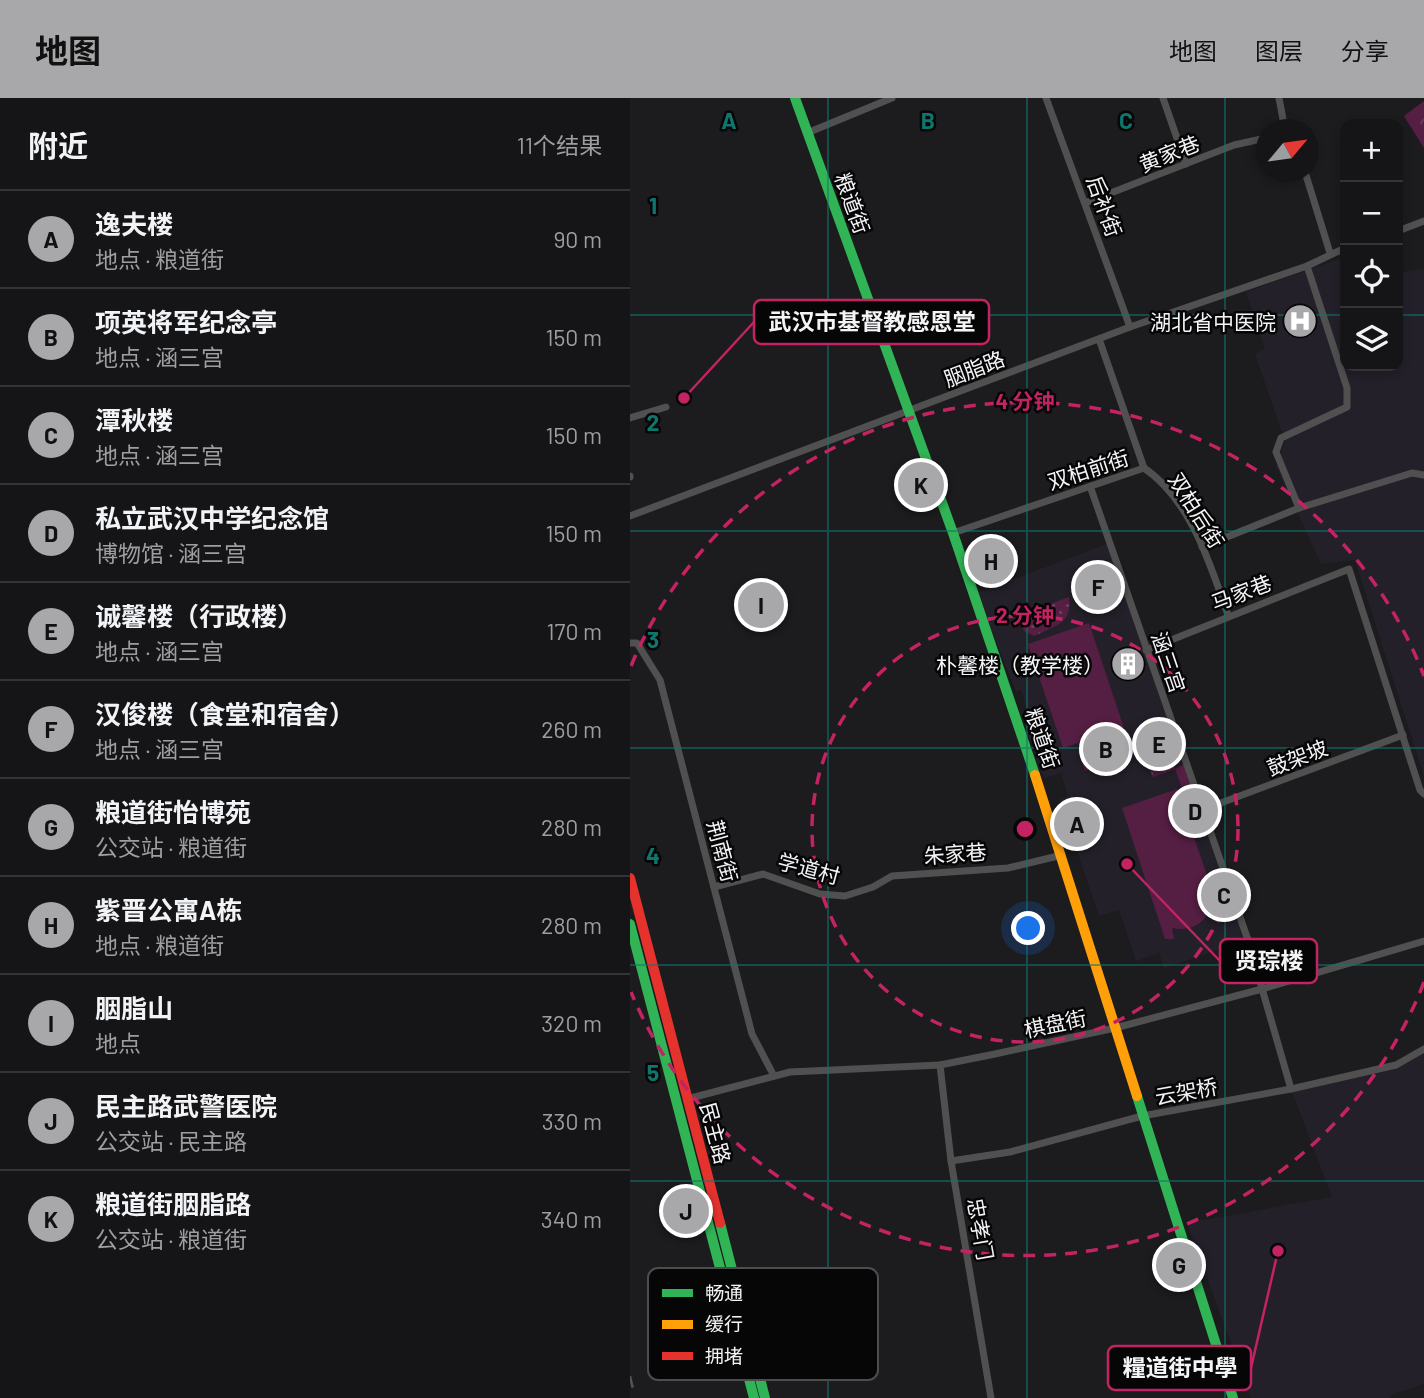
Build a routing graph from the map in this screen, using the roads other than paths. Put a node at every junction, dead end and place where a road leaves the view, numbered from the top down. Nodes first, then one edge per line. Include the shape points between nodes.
1 (795, 98) edge
2 (892, 98) edge
3 (1046, 98) edge
4 (1163, 98) edge
5 (1279, 98) edge
6 (1283, 119) edge
7 (807, 132) junction
8 (1256, 140) edge
9 (1186, 164) junction
10 (1308, 182) edge
11 (1085, 202) junction
12 (1424, 221) edge
13 (1403, 229) edge
14 (1340, 250) edge
15 (1330, 253) junction
16 (1307, 266) junction
17 (1130, 327) junction
18 (1099, 339) junction
19 (666, 407) dead end
20 (909, 412) junction
21 (630, 418) edge
22 (1144, 468) junction
23 (1424, 475) edge
24 (1090, 486) junction
25 (1299, 508) junction
26 (630, 516) edge
27 (953, 534) junction
28 (1202, 547) junction
29 (1228, 615) junction
30 (630, 643) edge
31 (1146, 650) junction
32 (1403, 735) junction
33 (1424, 794) edge
34 (1202, 810) junction
35 (1062, 855) junction
36 (892, 876) joint
37 (630, 878) edge
38 (714, 887) junction
39 (630, 924) edge
40 (1424, 941) edge
41 (1262, 989) junction
42 (1115, 1028) junction
43 (1424, 1049) edge
44 (940, 1065) junction
45 (774, 1076) junction
46 (1291, 1089) junction
47 (687, 1099) junction
48 (1142, 1116) junction
49 (951, 1161) junction
50 (720, 1268) edge
51 (731, 1268) edge
52 (749, 1380) edge
53 (760, 1380) edge
54 (754, 1398) edge
55 (765, 1398) edge
56 (991, 1398) edge
57 (1233, 1398) edge

1 - 7 street, 粮道街
2 - 7 street
3 - 11 street, 后补街
4 - 9 street
5 - 6 street
7 - 20 street, 粮道街
8 - 9 street, 黄家巷
9 - 11 street, 黄家巷
10 - 15 street
11 - 17 street, 后补街
12 - 13 street
14 - 15 street, 胭脂路
15 - 16 street, 胭脂路
16 - 17 street, 胭脂路
16 - 25 street via 1347,387 1347,407 1281,438 1276,452
17 - 18 street, 胭脂路
18 - 20 street, 胭脂路
18 - 22 street, 双柏前街
19 - 21 street
20 - 26 street, 胭脂路
20 - 27 street, 粮道街
22 - 24 street, 双柏前街
22 - 28 street, 双柏后街 via 1164,482
23 - 25 street via 1412,473
24 - 27 street, 双柏前街
24 - 31 street, 涵三宫
25 - 28 street
27 - 35 street, 粮道街
28 - 29 street, 双柏后街
29 - 31 street, 马家巷
29 - 32 street, 马家巷 via 1349,569
30 - 38 street, 荆南街 via 637,643 660,680
31 - 34 street, 涵三宫
32 - 33 street
32 - 34 street, 鼓架坡
34 - 41 street, 涵三宫
35 - 36 street, 朱家巷 via 1008,867
35 - 42 street, 粮道街
36 - 38 street, 学道村 via 845,897 820,894 763,874
37 - 47 street, 民主路
38 - 45 street, 荆南街 via 752,1034
39 - 50 street, 民主路
40 - 41 street, 棋盘街
41 - 42 street, 棋盘街
41 - 46 street, 涵三宫
42 - 44 street, 棋盘街
42 - 48 street, 粮道街
43 - 46 street, 云架桥 via 1396,1065
44 - 45 street, 棋盘街 via 867,1066
44 - 49 street, 忠孝门
45 - 47 street, 棋盘街
46 - 48 street, 云架桥
47 - 51 street, 民主路
48 - 49 street, 云架桥 via 1010,1153
48 - 57 street, 粮道街
49 - 56 street, 忠孝门
52 - 54 street, 民主路
53 - 55 street, 民主路

